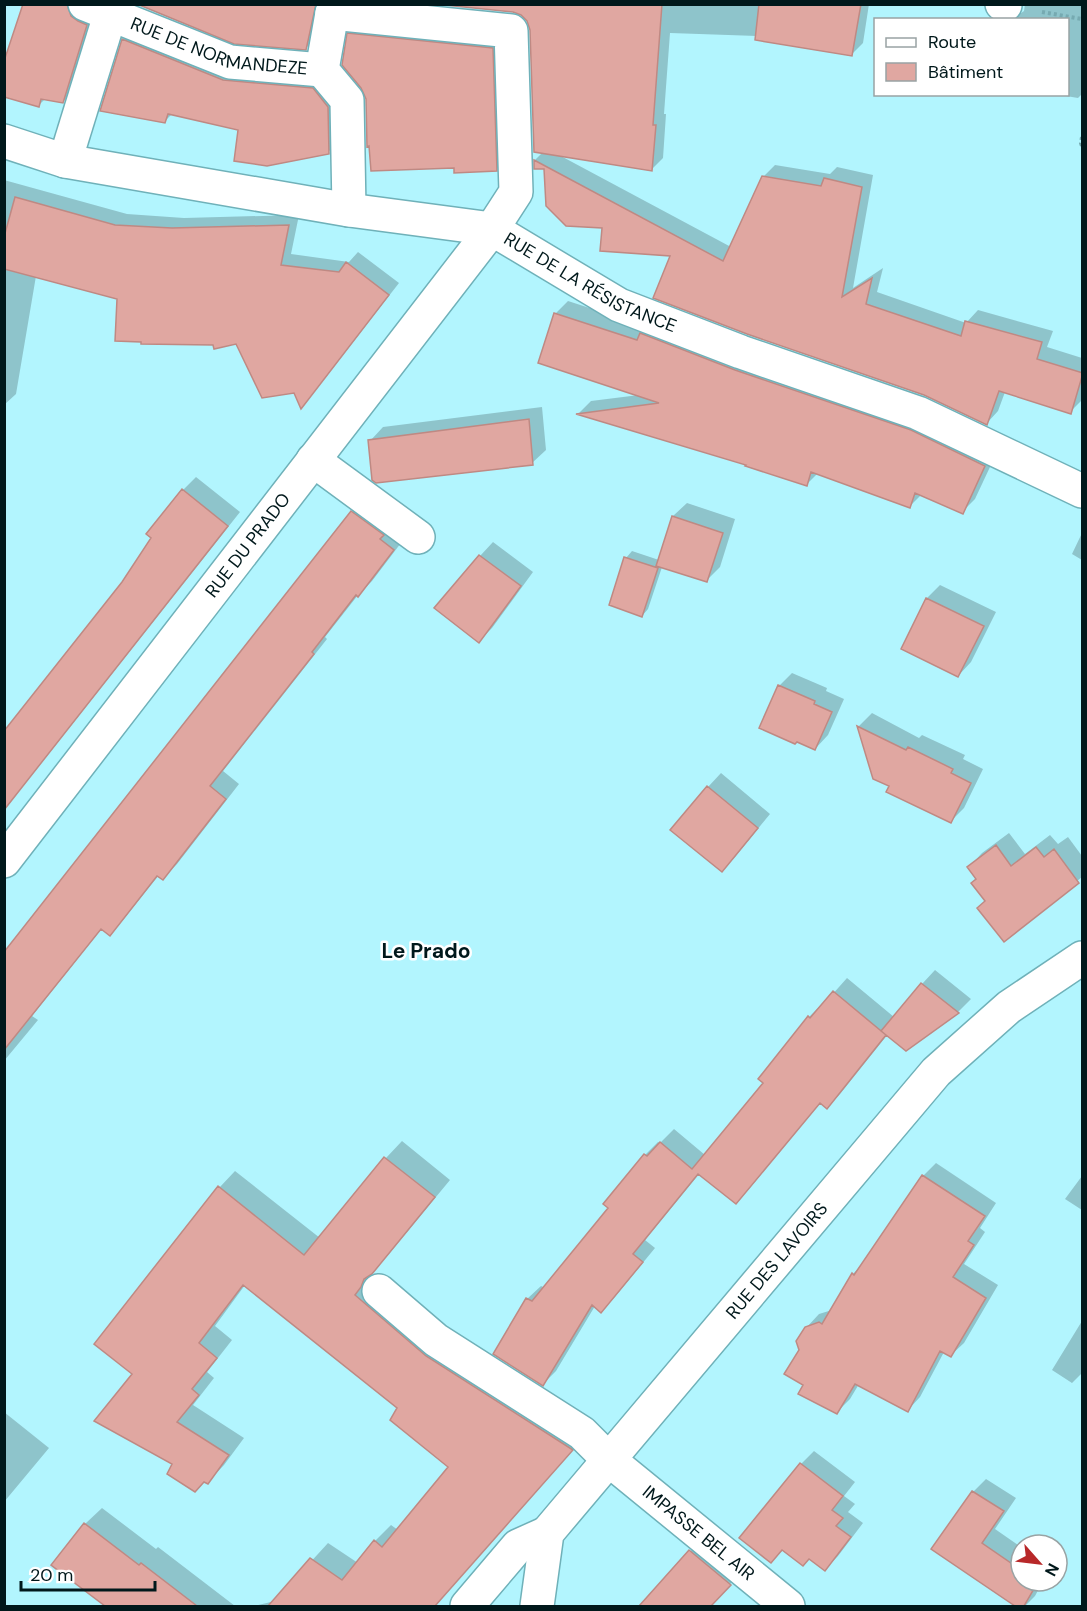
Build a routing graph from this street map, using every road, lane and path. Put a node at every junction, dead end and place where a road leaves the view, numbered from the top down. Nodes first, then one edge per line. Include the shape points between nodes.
1 (335, 9) edge
2 (97, 10) edge
3 (322, 70) junction
4 (1083, 137) edge
5 (4, 141) edge
6 (1083, 146) edge
7 (65, 161) junction
8 (349, 210) junction
9 (492, 229) junction
10 (314, 460) junction
11 (1083, 491) edge
12 (418, 537) dead end
13 (4, 861) edge
14 (1083, 958) edge
15 (379, 1291) dead end
16 (608, 1459) junction
17 (532, 1539) junction
18 (467, 1606) edge
19 (537, 1606) edge
20 (788, 1606) edge

1 - 3 street
1 - 9 street via 511,31 516,192
2 - 3 street, RUE DE NORMANDEZE via 230,62
2 - 7 street
3 - 8 street via 347,100
4 - 6 path
5 - 7 street, RUE DE LA RÉSISTANCE
7 - 8 street, RUE DE LA RÉSISTANCE
8 - 9 street, RUE DE LA RÉSISTANCE
9 - 10 street, RUE DU PRADO
9 - 11 street, RUE DE LA RÉSISTANCE via 619,305 918,413
10 - 12 street
10 - 13 street, RUE DU PRADO
14 - 16 street, RUE DES LAVOIRS via 1009,1007 936,1071
15 - 16 street, IMPASSE BEL AIR via 436,1340 582,1433
16 - 17 street, RUE DES LAVOIRS
16 - 20 street, IMPASSE BEL AIR
17 - 18 street, RUE DES LAVOIRS
17 - 19 street

